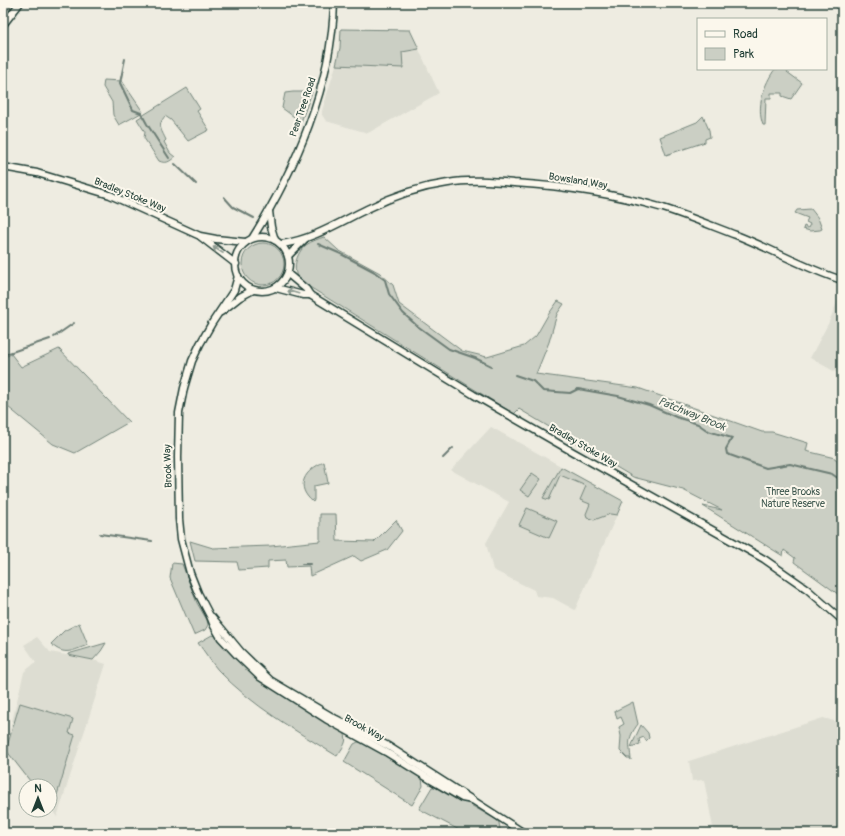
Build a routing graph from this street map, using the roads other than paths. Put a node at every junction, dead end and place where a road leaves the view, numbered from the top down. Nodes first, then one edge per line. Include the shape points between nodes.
1 (20, 3) edge
2 (334, 3) edge
3 (3, 25) edge
4 (3, 167) edge
5 (270, 211) junction
6 (200, 236) junction
7 (253, 237) junction
8 (306, 238) junction
9 (275, 240) junction
10 (245, 242) junction
11 (281, 244) junction
12 (288, 256) junction
13 (236, 264) junction
14 (288, 274) junction
15 (238, 276) junction
16 (842, 280) edge
17 (276, 288) junction
18 (253, 290) junction
19 (310, 295) junction
20 (216, 317) junction
21 (842, 620) edge
22 (524, 833) edge

1 - 3 street
2 - 5 street, Pear Tree Road via 327,66 311,121
4 - 6 street, Bradley Stoke Way via 37,173 110,195
5 - 7 street, Pear Tree Road
5 - 9 street
6 - 10 street, Bradley Stoke Way
13 -> 6 street, Bradley Stoke Way
7 - 9 street via 262,236
7 - 10 street
8 - 11 street, Bowsland Way
8 - 12 street, Bowsland Way
8 - 16 street, Bowsland Way via 383,201 413,190 454,182 528,184 604,194 662,208 738,236
9 - 11 street
10 - 13 street
11 - 12 street
12 - 14 street
13 - 15 street
14 - 17 street via 284,282
14 - 19 street, Bradley Stoke Way
15 - 18 street via 244,285
15 - 20 street, Brook Way via 234,290
17 - 18 street via 266,291
19 -> 17 street, Bradley Stoke Way
18 - 20 street, Brook Way via 234,301
19 - 21 street, Bradley Stoke Way via 474,395 764,559 807,589
20 - 22 street, Brook Way via 189,369 180,408 178,432 181,539 190,573 214,626 225,642 260,677 326,720 386,749 463,793

